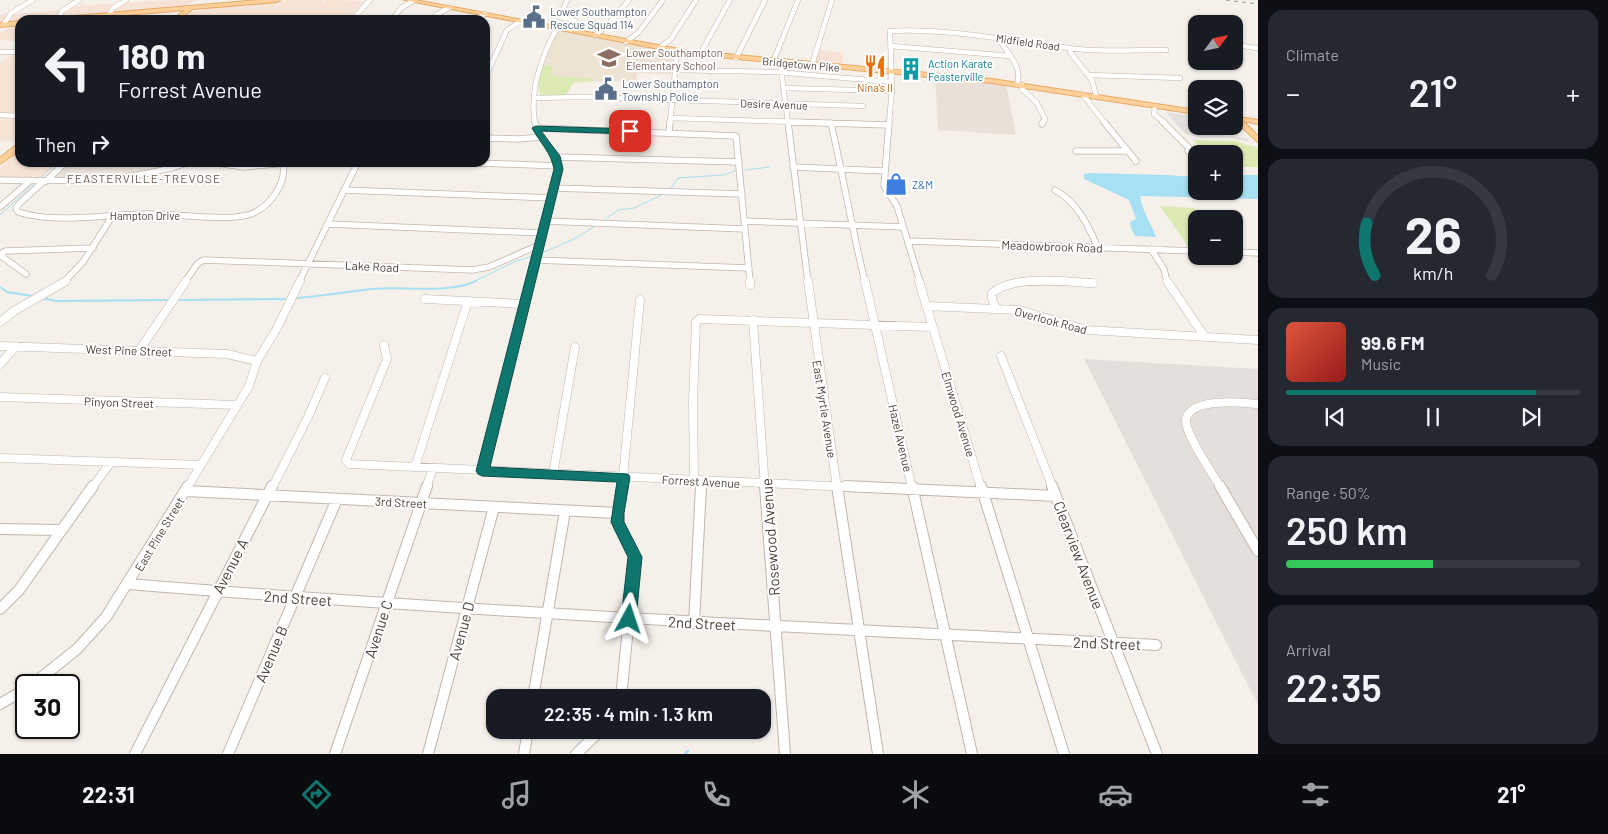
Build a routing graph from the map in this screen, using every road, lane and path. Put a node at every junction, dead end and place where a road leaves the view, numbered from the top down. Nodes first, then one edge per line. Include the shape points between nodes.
1 (33, 0) edge
2 (79, 0) edge
3 (126, 0) edge
4 (277, 0) edge
5 (370, 0) edge
6 (412, 0) edge
7 (567, 0) edge
8 (629, 0) edge
9 (663, 0) edge
10 (696, 0) edge
11 (730, 0) edge
12 (764, 0) edge
13 (798, 0) edge
14 (832, 0) edge
15 (201, 1) edge
16 (245, 1) edge
17 (210, 6) junction
18 (192, 7) junction
19 (449, 8) junction
20 (174, 9) junction
21 (183, 14) junction
22 (485, 14) joint
23 (60, 15) edge
24 (109, 15) joint
25 (356, 15) edge
26 (396, 15) edge
27 (436, 15) edge
28 (521, 21) junction
29 (15, 23) edge
30 (2, 24) edge
31 (557, 28) junction
32 (564, 29) junction
33 (892, 31) joint
34 (595, 35) junction
35 (1001, 38) junction
36 (626, 42) junction
37 (891, 46) junction
38 (1243, 46) edge
39 (659, 48) junction
40 (1070, 48) junction
41 (1258, 48) edge
42 (1166, 50) dead end
43 (677, 51) junction
44 (0, 52) edge
45 (14, 52) dead end
46 (700, 54) junction
47 (1010, 56) junction
48 (736, 58) junction
49 (776, 62) junction
50 (812, 65) junction
51 (490, 67) edge
52 (675, 70) junction
53 (892, 72) junction
54 (781, 73) junction
55 (1088, 75) junction
56 (1180, 78) dead end
57 (892, 82) junction
58 (1019, 85) junction
59 (783, 88) junction
60 (892, 91) junction
61 (1083, 94) junction
62 (1096, 96) junction
63 (535, 98) junction
64 (672, 100) junction
65 (785, 104) junction
66 (863, 106) dead end
67 (1155, 106) junction
68 (1188, 111) edge
69 (0, 115) edge
70 (15, 116) edge
71 (670, 118) junction
72 (1243, 119) edge
73 (788, 122) junction
74 (1258, 122) edge
75 (831, 123) junction
76 (1042, 124) dead end
77 (889, 125) junction
78 (1243, 126) edge
79 (536, 128) junction
80 (669, 132) junction
81 (540, 137) junction
82 (490, 138) edge
83 (1258, 140) edge
84 (1188, 147) edge
85 (15, 150) edge
86 (1076, 151) dead end
87 (1128, 152) junction
88 (556, 156) junction
89 (1136, 161) dead end
90 (0, 162) edge
91 (739, 162) junction
92 (490, 163) edge
93 (559, 166) junction
94 (60, 167) edge
95 (176, 167) edge
96 (285, 167) edge
97 (356, 167) edge
98 (793, 167) junction
99 (842, 169) junction
100 (885, 171) junction
101 (0, 180) edge
102 (30, 180) junction
103 (45, 181) junction
104 (553, 188) junction
105 (344, 190) junction
106 (1055, 190) dead end
107 (742, 194) junction
108 (551, 198) junction
109 (0, 207) edge
110 (112, 215) junction
111 (545, 222) junction
112 (328, 224) junction
113 (800, 224) junction
114 (744, 225) junction
115 (851, 225) junction
116 (903, 227) junction
117 (542, 233) junction
118 (908, 241) junction
119 (539, 246) junction
120 (93, 248) junction
121 (1098, 248) junction
122 (1151, 249) junction
123 (1188, 251) edge
124 (1243, 252) edge
125 (1258, 253) edge
126 (0, 255) edge
127 (535, 260) junction
128 (308, 263) junction
129 (749, 268) junction
130 (26, 274) dead end
131 (1093, 283) dead end
132 (750, 285) dead end
133 (425, 300) dead end
134 (640, 300) dead end
135 (468, 302) junction
136 (524, 304) junction
137 (926, 306) junction
138 (996, 308) junction
139 (753, 320) junction
140 (0, 322) edge
141 (813, 322) junction
142 (876, 325) junction
143 (932, 326) junction
144 (1205, 337) junction
145 (1258, 340) edge
146 (384, 345) dead end
147 (0, 346) edge
148 (16, 346) junction
149 (575, 347) dead end
150 (138, 351) junction
151 (1001, 356) dead end
152 (257, 360) junction
153 (0, 364) edge
154 (325, 378) dead end
155 (0, 397) edge
156 (1258, 404) edge
157 (237, 405) junction
158 (0, 458) edge
159 (110, 462) junction
160 (200, 465) junction
161 (415, 467) junction
162 (433, 468) junction
163 (482, 471) junction
164 (553, 474) junction
165 (624, 477) junction
166 (698, 481) junction
167 (766, 484) junction
168 (837, 487) junction
169 (913, 490) junction
170 (185, 491) junction
171 (983, 493) junction
172 (267, 495) junction
173 (1056, 496) junction
174 (337, 499) junction
175 (420, 503) junction
176 (494, 507) junction
177 (565, 511) junction
178 (617, 513) junction
179 (0, 529) edge
180 (62, 530) junction
181 (1258, 551) edge
182 (128, 584) junction
183 (217, 592) junction
184 (295, 597) junction
185 (386, 604) junction
186 (0, 609) edge
187 (466, 610) junction
188 (547, 614) junction
189 (629, 619) junction
190 (694, 623) junction
191 (776, 627) junction
192 (860, 632) junction
193 (945, 636) junction
194 (1028, 639) junction
195 (1113, 644) junction
196 (1156, 645) dead end
197 (46, 674) edge
198 (534, 689) edge
199 (622, 689) edge
200 (15, 695) edge
201 (0, 704) edge
202 (526, 739) edge
203 (592, 739) edge
204 (135, 754) edge
205 (228, 754) edge
206 (335, 754) edge
207 (428, 754) edge
208 (524, 754) edge
209 (576, 754) edge
210 (785, 754) edge
211 (878, 754) edge
212 (972, 754) edge
213 (1064, 754) edge
214 (1157, 754) edge

1 - 30 street via 11,13
2 - 23 street
3 - 24 street via 113,8
4 - 16 main road
5 - 25 street
6 - 19 main road, Bridgetown Pike
6 - 26 street
7 - 32 street via 560,17 575,21
8 - 34 street
9 - 36 street via 639,32
10 - 39 street via 671,39
11 - 46 street
12 - 48 street
13 - 49 street
14 - 50 street
15 - 17 main road via 203,5
15 - 18 main road
15 - 20 main road
16 - 17 main road
17 - 18 main road
17 - 21 main road
18 - 20 main road
18 - 21 main road
19 - 22 main road, Bridgetown Pike
19 - 27 street
20 - 21 main road via 181,10
20 - 24 main road
22 - 28 main road, Bridgetown Pike
28 - 31 main road, Bridgetown Pike
28 - 51 street via 507,30
29 - 30 main road
31 - 32 main road, Bridgetown Pike
31 - 63 street via 537,73
32 - 34 main road, Bridgetown Pike
33 - 35 street, Midfield Road
33 - 37 street, Elmwood Avenue
34 - 36 main road, Bridgetown Pike
35 - 40 street, Midfield Road
35 - 47 street
36 - 39 main road, Bridgetown Pike
37 - 47 street
37 - 53 street, Elmwood Avenue
38 - 41 street
39 - 43 main road, Bridgetown Pike
40 - 42 street, Midfield Road
40 - 55 street
43 - 46 main road, Bridgetown Pike
43 - 52 street
44 - 45 street
46 - 48 main road, Bridgetown Pike
47 - 58 street via 1020,73
48 - 49 main road, Bridgetown Pike
49 - 50 main road, Bridgetown Pike
49 - 54 street, East Myrtle Avenue
50 - 53 main road, Bridgetown Pike
52 - 54 street
52 - 64 street
53 - 57 street, Elmwood Avenue
53 - 58 main road, Bridgetown Pike
54 - 57 street
54 - 59 street, East Myrtle Avenue
55 - 56 street
55 - 62 street
57 - 60 street, Elmwood Avenue
58 - 61 main road, Bridgetown Pike
58 - 76 street via 1037,103 1045,118
59 - 60 street
59 - 65 street, East Myrtle Avenue
60 - 77 street, Elmwood Avenue
61 - 62 main road, Bridgetown Pike
61 - 87 street
62 - 67 main road, Bridgetown Pike
63 - 64 street, Desire Avenue
63 - 79 street
64 - 65 street, Desire Avenue
64 - 71 street
65 - 66 street, Desire Avenue
65 - 73 street, East Myrtle Avenue
67 - 68 main road, Bridgetown Pike
67 - 84 street via 1154,114
69 - 70 street
71 - 73 street
71 - 80 street
72 - 74 main road
73 - 75 street
73 - 98 street, East Myrtle Avenue
75 - 77 street
75 - 99 street, Hazel Avenue
77 - 100 street, Elmwood Avenue
78 - 83 main road
79 - 80 street
79 - 81 street
80 - 91 street via 736,136
81 - 82 street
81 - 88 street
85 - 90 main road
86 - 87 street
87 - 89 street
88 - 91 street
88 - 93 street
91 - 107 street
92 - 93 street
93 - 104 street
94 - 103 street
95 - 103 street via 127,180
96 - 110 street, Hampton Drive via 284,176 266,206 251,214 233,217
97 - 105 street, East Pine Street
98 - 99 street
98 - 113 street, East Myrtle Avenue
99 - 100 street
99 - 115 street, Hazel Avenue
100 - 116 street, Elmwood Avenue via 884,186 897,206
101 - 102 street
102 - 103 street
102 - 109 street
103 - 110 street, Hampton Drive via 18,204 18,212 28,216
104 - 107 street
104 - 108 street
105 - 108 street
105 - 112 street, East Pine Street
106 - 121 street via 1066,195 1080,211
107 - 114 street
108 - 111 street
110 - 120 street
111 - 114 street
111 - 117 street
112 - 117 street
112 - 128 street, East Pine Street
113 - 114 street
113 - 115 street
113 - 141 street, East Myrtle Avenue
114 - 129 street
115 - 116 street
115 - 142 street, Hazel Avenue
116 - 118 street, Elmwood Avenue
117 - 119 street
118 - 121 street, Meadowbrook Road
118 - 137 street, Elmwood Avenue
119 - 127 street
119 - 128 street, Lake Road via 477,270
120 - 126 street via 6,251
120 - 140 street via 78,271 67,280
121 - 122 street, Meadowbrook Road
122 - 123 street, Meadowbrook Road
122 - 144 street via 1164,269 1168,284
124 - 125 street
126 - 130 street
127 - 129 street
127 - 136 street
128 - 150 street, Lake Road via 200,261
128 - 152 street, East Pine Street via 276,330
129 - 132 street
131 - 138 street via 1001,285 992,296
133 - 135 street
134 - 165 street
135 - 136 street
135 - 161 street
136 - 163 street
137 - 138 street, Overlook Road
137 - 143 street, Elmwood Avenue
138 - 144 street, Overlook Road via 1028,312 1087,330
139 - 141 street
139 - 166 street via 699,319 696,322 693,402
139 - 167 street, Rosewood Avenue
141 - 142 street
141 - 168 street, East Myrtle Avenue
142 - 143 street
142 - 169 street, Hazel Avenue
143 - 171 street, Elmwood Avenue
144 - 145 street, Overlook Road
146 - 161 street, Forrest Avenue via 387,359 346,460 347,463
147 - 148 street, West Pine Street
148 - 150 street, West Pine Street
148 - 153 street
149 - 164 street
150 - 152 street, West Pine Street via 227,354
151 - 173 street, Clearview Avenue
152 - 157 street, East Pine Street via 249,386
154 - 172 street, Avenue A
155 - 157 street, Pinyon Street
156 - 181 street via 1200,405 1190,411 1186,419 1188,431
157 - 160 street, East Pine Street
158 - 159 street
159 - 160 street
159 - 180 street
160 - 170 street, East Pine Street
161 - 162 street, Forrest Avenue
162 - 163 street, Forrest Avenue
162 - 175 street, Avenue C
163 - 164 street, Forrest Avenue
164 - 165 street, Forrest Avenue
165 - 166 street, Forrest Avenue
165 - 178 street
166 - 167 street, Forrest Avenue
166 - 190 street
167 - 168 street, Forrest Avenue
167 - 191 street, Rosewood Avenue
168 - 169 street, Forrest Avenue
168 - 192 street, East Myrtle Avenue
169 - 171 street, Forrest Avenue
169 - 193 street, Hazel Avenue
170 - 172 street, 3rd Street
170 - 182 street, East Pine Street
171 - 173 street, Forrest Avenue
171 - 194 street, Elmwood Avenue
172 - 174 street, 3rd Street
172 - 183 street, Avenue A
173 - 195 street, Clearview Avenue
174 - 175 street, 3rd Street
174 - 184 street, Avenue B
175 - 176 street, 3rd Street
175 - 185 street, Avenue C
176 - 177 street, 3rd Street
176 - 187 street, Avenue D
177 - 178 street, 3rd Street
177 - 188 street
178 - 189 street via 619,527 635,557
179 - 180 street
180 - 186 street via 19,590
182 - 183 street, 2nd Street
182 - 197 street, East Pine Street via 92,636
183 - 184 street, 2nd Street
183 - 204 street, Avenue A
184 - 185 street, 2nd Street
184 - 205 street, Avenue B
185 - 187 street, 2nd Street
185 - 206 street, Avenue C
187 - 188 street, 2nd Street
187 - 207 street, Avenue D
188 - 189 street, 2nd Street
188 - 198 street
189 - 190 street, 2nd Street
189 - 199 street
190 - 191 street, 2nd Street
191 - 192 street, 2nd Street
191 - 210 street, Rosewood Avenue
192 - 193 street, 2nd Street
192 - 211 street, East Myrtle Avenue
193 - 194 street, 2nd Street
193 - 212 street, Hazel Avenue
194 - 195 street, 2nd Street
194 - 213 street, Elmwood Avenue
195 - 196 street, 2nd Street
195 - 214 street, Clearview Avenue
200 - 201 street
202 - 208 street
203 - 209 street

